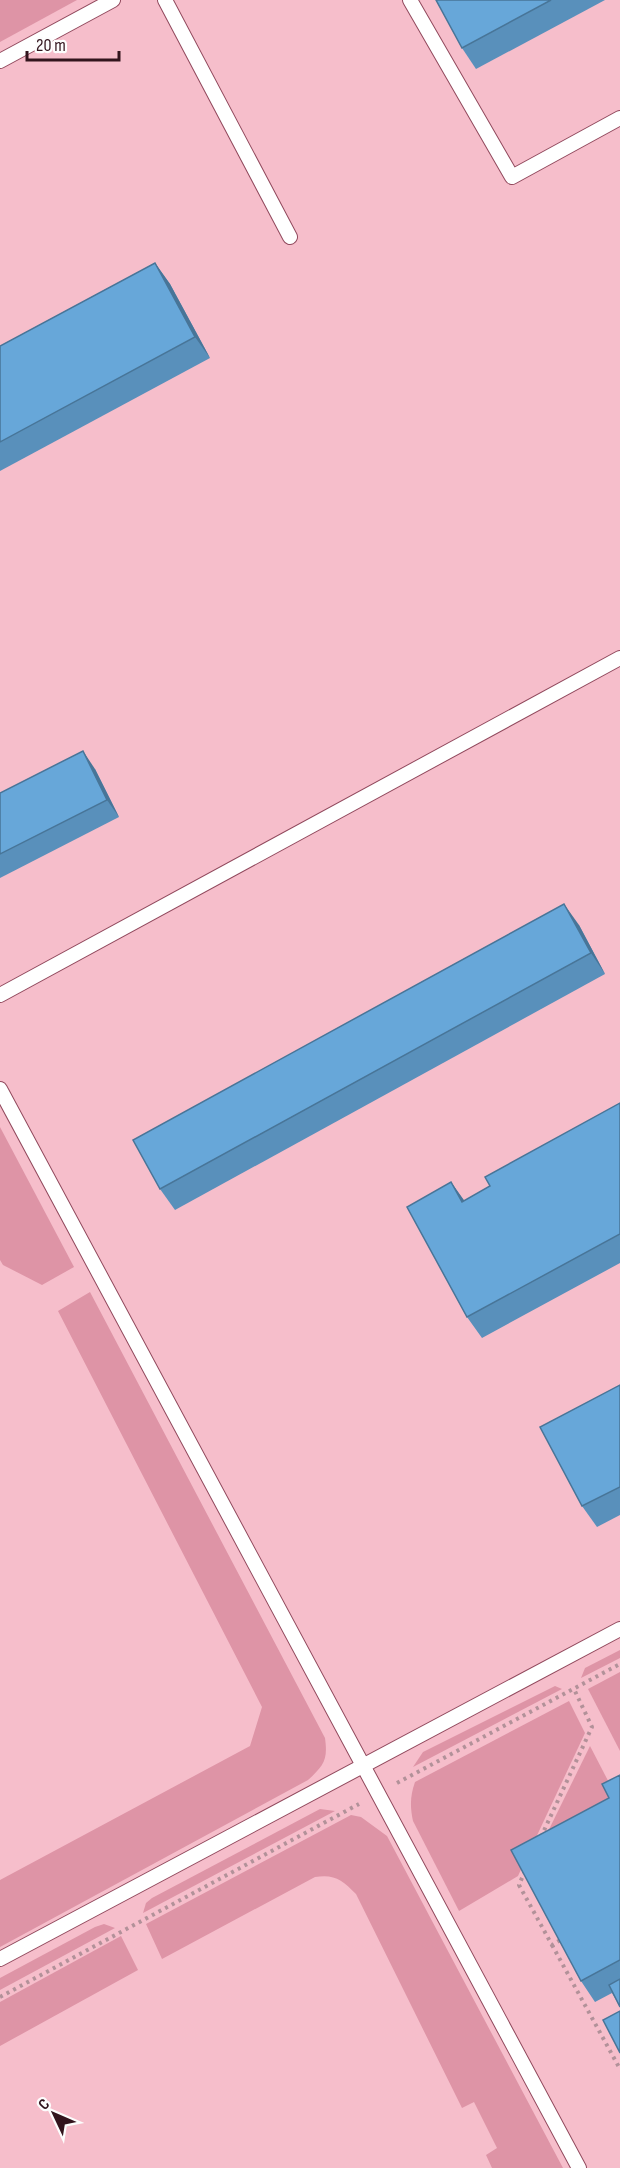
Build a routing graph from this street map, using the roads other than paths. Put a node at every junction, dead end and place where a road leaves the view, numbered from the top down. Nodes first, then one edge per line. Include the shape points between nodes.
1 (114, 0) edge
2 (165, 0) edge
3 (410, 0) edge
4 (0, 61) edge
5 (620, 118) edge
6 (290, 237) dead end
7 (620, 658) edge
8 (0, 995) edge
9 (0, 1089) edge
10 (620, 1629) edge
11 (364, 1766) junction
12 (0, 1959) edge
13 (579, 2168) edge

1 - 4 lane
2 - 6 lane
3 - 5 lane via 512,177
7 - 8 lane
9 - 11 lane
10 - 11 lane
11 - 12 lane
11 - 13 lane

